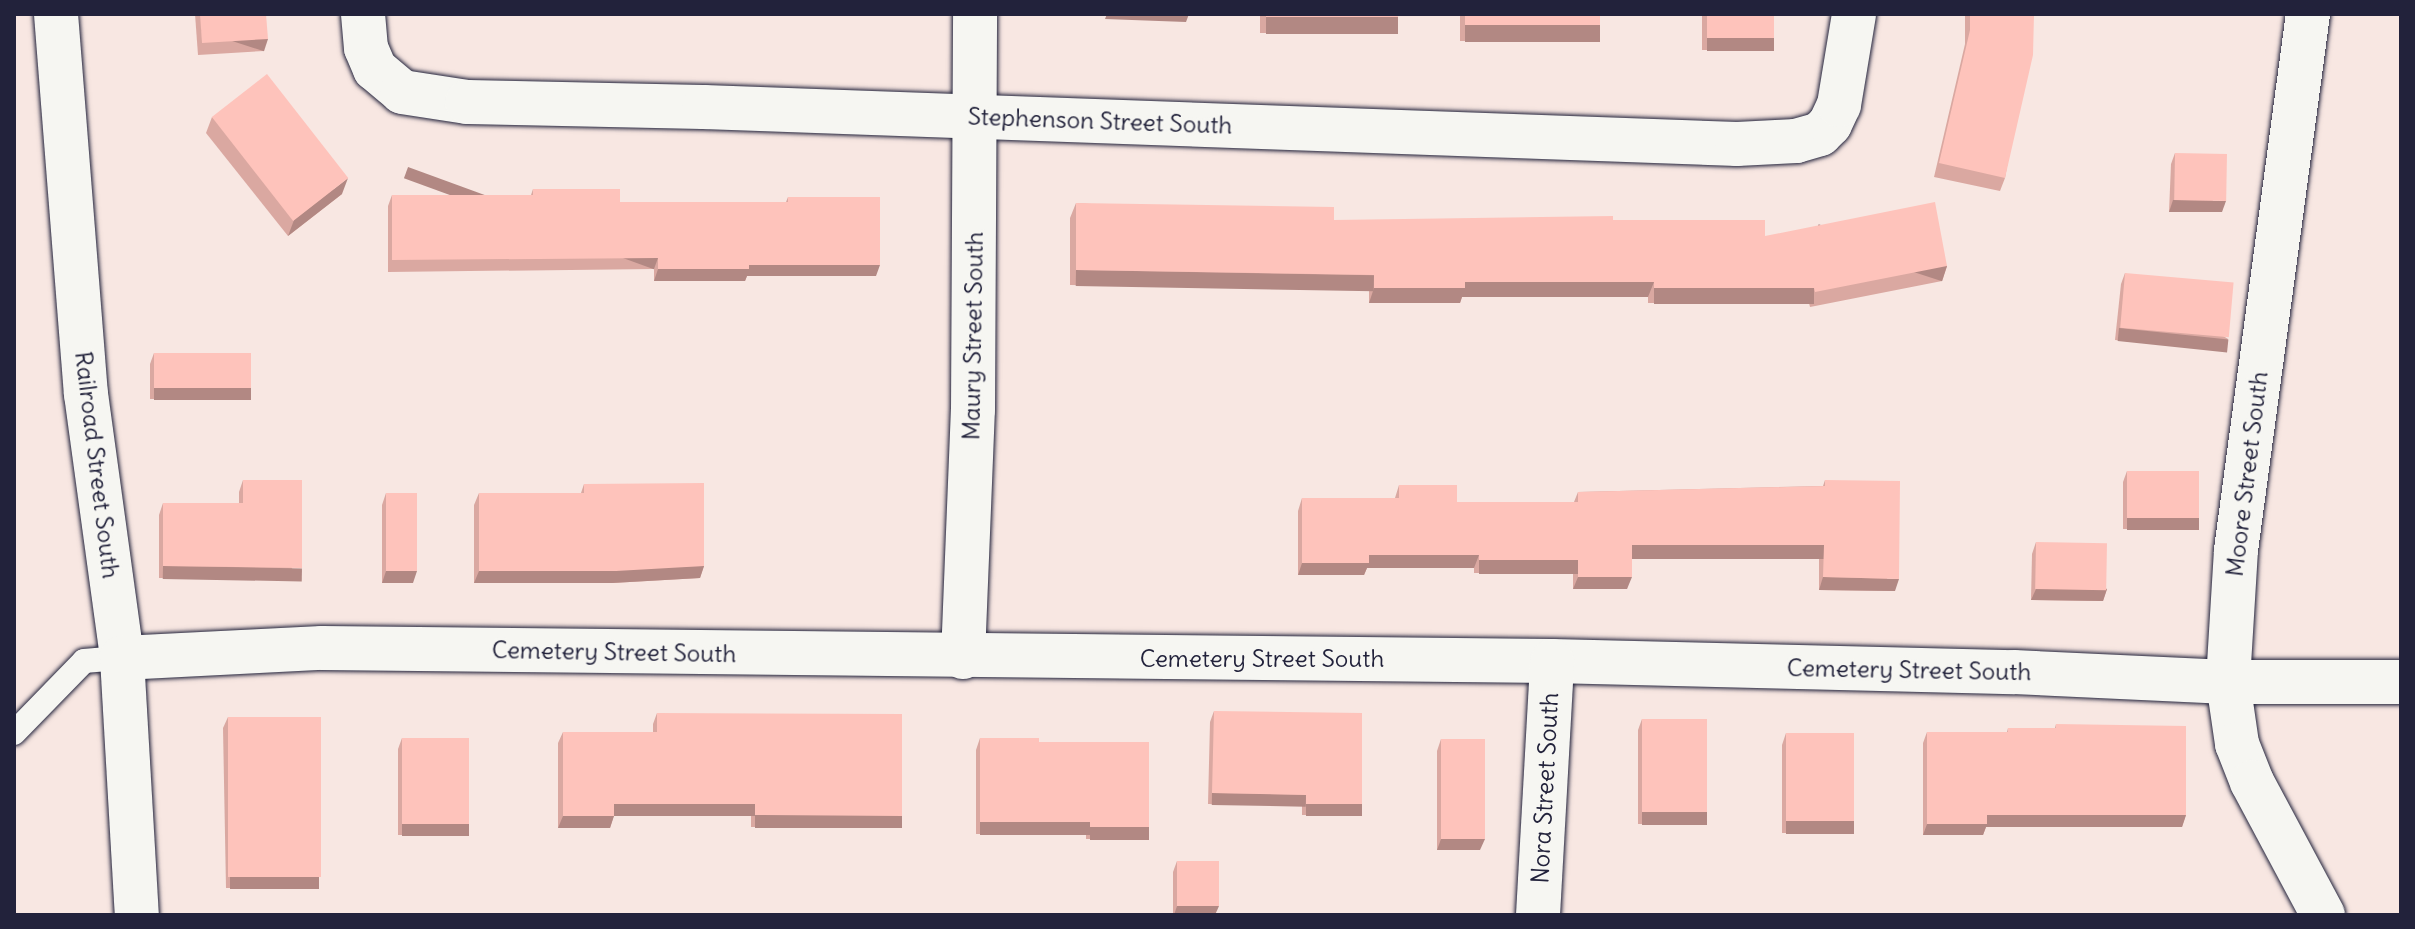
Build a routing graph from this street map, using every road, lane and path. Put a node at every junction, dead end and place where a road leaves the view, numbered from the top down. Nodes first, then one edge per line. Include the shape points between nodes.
1 (56, 14) edge
2 (363, 14) edge
3 (975, 14) edge
4 (1854, 14) edge
5 (2308, 14) edge
6 (976, 116) junction
7 (963, 657) junction
8 (122, 658) junction
9 (1552, 661) junction
10 (2228, 682) junction
11 (2401, 682) edge
12 (14, 733) edge
13 (137, 915) edge
14 (1538, 915) edge
15 (2323, 915) edge

1 - 8 street, Railroad Street South via 86,394
2 - 6 street, Stephenson Street South via 366,48 375,69 402,92 467,102
3 - 6 street, Maury Street South
4 - 6 street, Stephenson Street South via 1839,105 1820,134 1796,141 1737,144
5 - 10 street, Moore Street South via 2238,534
6 - 7 street, Maury Street South via 973,410
7 - 8 street, Cemetery Street South via 322,648
7 - 9 street, Cemetery Street South
8 - 12 lane via 84,661
8 - 13 street, Railroad Street South
9 - 10 street, Cemetery Street South
9 - 14 street, Nora Street South
10 - 11 street, Cemetery Street South
10 - 15 street, Moore Street South via 2237,744 2252,782

